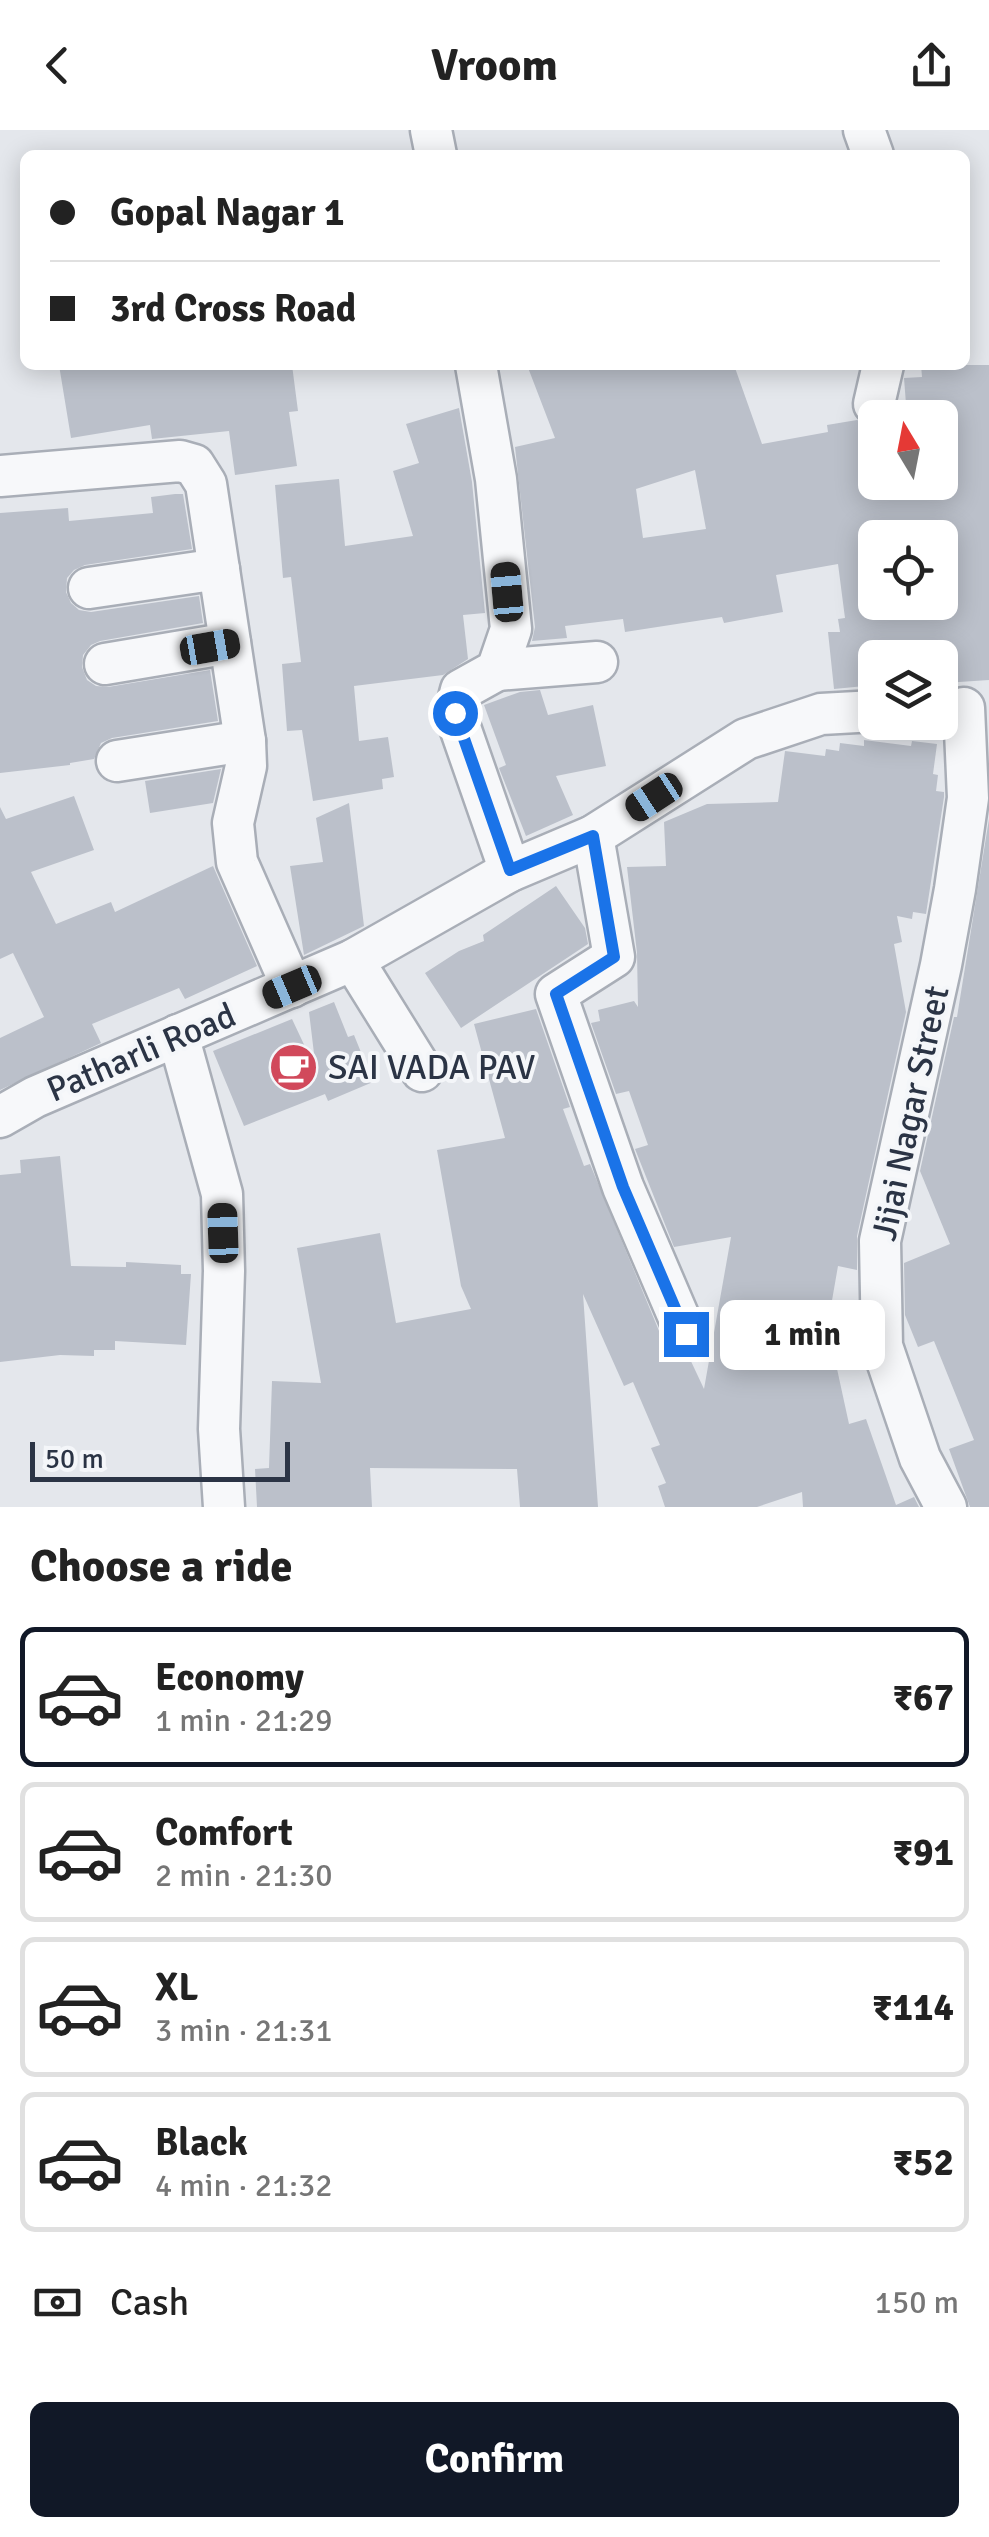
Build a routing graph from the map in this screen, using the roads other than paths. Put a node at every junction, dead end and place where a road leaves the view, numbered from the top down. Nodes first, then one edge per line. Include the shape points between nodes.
1 (477, 370) edge
2 (882, 370) edge
3 (875, 400) edge
4 (0, 476) edge
5 (219, 570) junction
6 (88, 588) dead end
7 (231, 647) junction
8 (597, 662) dead end
9 (113, 667) dead end
10 (497, 670) junction
11 (964, 709) edge
12 (858, 713) edge
13 (244, 740) junction
14 (117, 761) dead end
15 (593, 836) junction
16 (510, 870) junction
17 (353, 960) junction
18 (292, 987) junction
19 (178, 1036) junction
20 (422, 1071) dead end
21 (0, 1118) edge
22 (686, 1334) dead end
23 (224, 1507) edge
24 (946, 1507) edge

1 - 10 street via 496,479 510,630
2 - 3 street
4 - 5 street via 194,465 206,484
5 - 6 street
5 - 7 street
7 - 9 street
7 - 13 street
8 - 10 street
10 - 16 street via 461,690 455,713
11 - 24 street, Jijai Nagar Street via 968,798 954,889 880,1242 882,1346 920,1458
12 - 15 street, Patharli Road via 820,714 746,739
13 - 14 street
13 - 18 street via 246,766 232,823 237,862
15 - 16 street, Patharli Road
15 - 22 street via 614,957 556,994 623,1187
16 - 17 street, Patharli Road
17 - 18 street, Patharli Road
17 - 20 street
18 - 19 street, Patharli Road
19 - 21 street, Patharli Road
19 - 23 street via 222,1194

